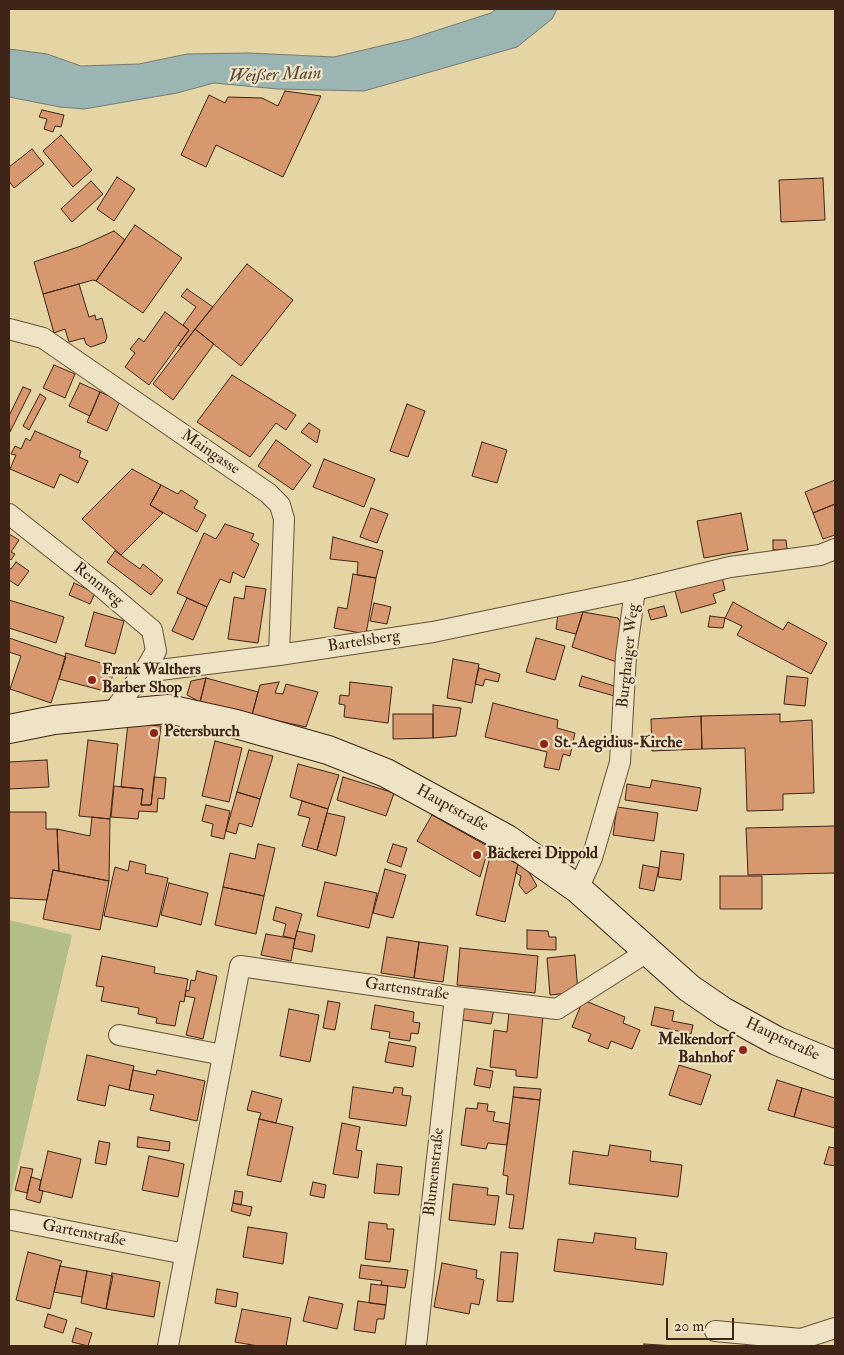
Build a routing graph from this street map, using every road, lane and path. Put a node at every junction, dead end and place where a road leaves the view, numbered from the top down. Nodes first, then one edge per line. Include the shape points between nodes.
1 (9, 329) edge
2 (9, 514) edge
3 (835, 549) edge
4 (635, 590) junction
5 (279, 655) junction
6 (144, 672) junction
7 (111, 714) junction
8 (9, 729) edge
9 (578, 889) junction
10 (647, 952) junction
11 (455, 997) junction
12 (119, 1035) dead end
13 (223, 1055) junction
14 (835, 1065) edge
15 (12, 1220) dead end
16 (185, 1254) junction
17 (835, 1328) edge
18 (715, 1331) dead end
19 (168, 1346) edge
20 (416, 1346) edge

1 - 5 street, Maingasse via 43,338 268,493 280,505 284,519
2 - 6 street, Rennweg via 152,630 156,651
3 - 4 street, Burghaiger Weg via 820,555 730,567
4 - 5 street, Bartelsberg via 433,632
4 - 9 street, Burghaiger Weg via 626,656 620,762 592,858
5 - 6 street, Bartelsberg
6 - 7 street
7 - 8 street, Hauptstraße
7 - 9 street, Hauptstraße via 168,709 328,750 386,773 507,839
9 - 10 street, Hauptstraße
10 - 11 street, Gartenstraße via 557,1009
10 - 14 street, Hauptstraße via 689,988 724,1012
11 - 13 street, Gartenstraße via 240,966
11 - 20 street, Blumenstraße
12 - 13 street
13 - 16 street, Gartenstraße
15 - 16 street, Gartenstraße
16 - 19 street, Gartenstraße
17 - 18 street via 801,1339

